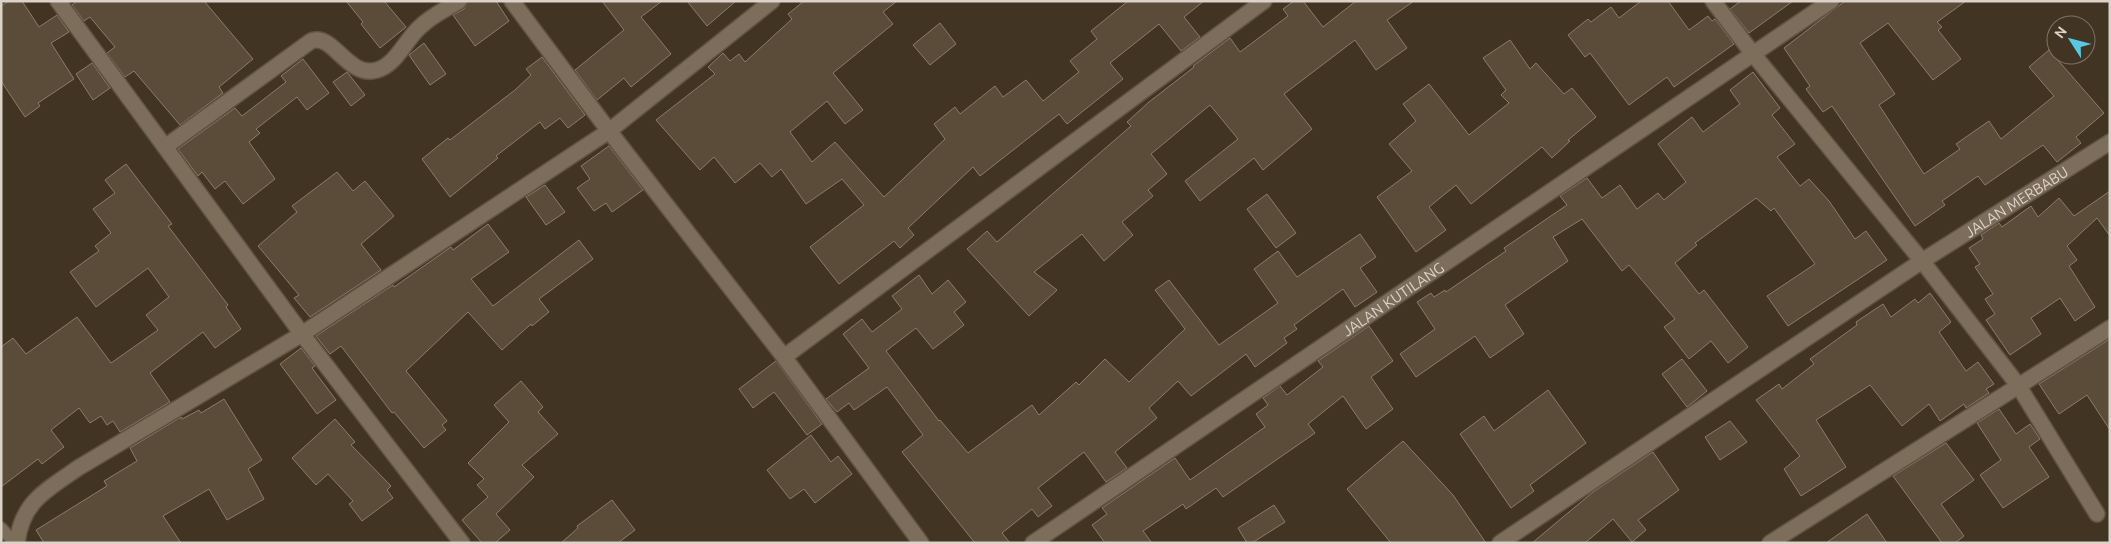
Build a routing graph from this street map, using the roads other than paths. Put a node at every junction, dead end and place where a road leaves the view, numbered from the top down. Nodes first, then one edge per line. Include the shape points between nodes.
1 (58, 1) edge
2 (459, 1) edge
3 (512, 1) edge
4 (772, 1) edge
5 (1264, 1) edge
6 (1713, 1) edge
7 (1831, 1) edge
8 (1753, 54) junction
9 (609, 131) junction
10 (2110, 142) edge
11 (165, 147) junction
12 (1922, 261) junction
13 (2110, 328) edge
14 (302, 334) junction
15 (784, 357) junction
16 (2018, 385) junction
17 (2097, 514) dead end
18 (1, 528) edge
19 (16, 543) edge
20 (462, 543) edge
21 (921, 543) edge
22 (1033, 543) edge
23 (1500, 543) edge
24 (1770, 543) edge

1 - 11 street
2 - 11 street via 422,25 387,64 377,70 369,71 348,63 326,41 316,38
3 - 9 street
4 - 9 street
5 - 15 street
6 - 8 street
7 - 8 street, JALAN KUTILANG
8 - 12 street
8 - 22 street, JALAN KUTILANG
9 - 14 street
9 - 15 street
10 - 12 street, JALAN MERBABU
11 - 14 street
12 - 16 street
12 - 23 street, JALAN MERBABU
13 - 16 street
14 - 19 street via 48,489 27,508
14 - 20 street
15 - 21 street
16 - 17 street
16 - 24 street
18 - 19 lane

